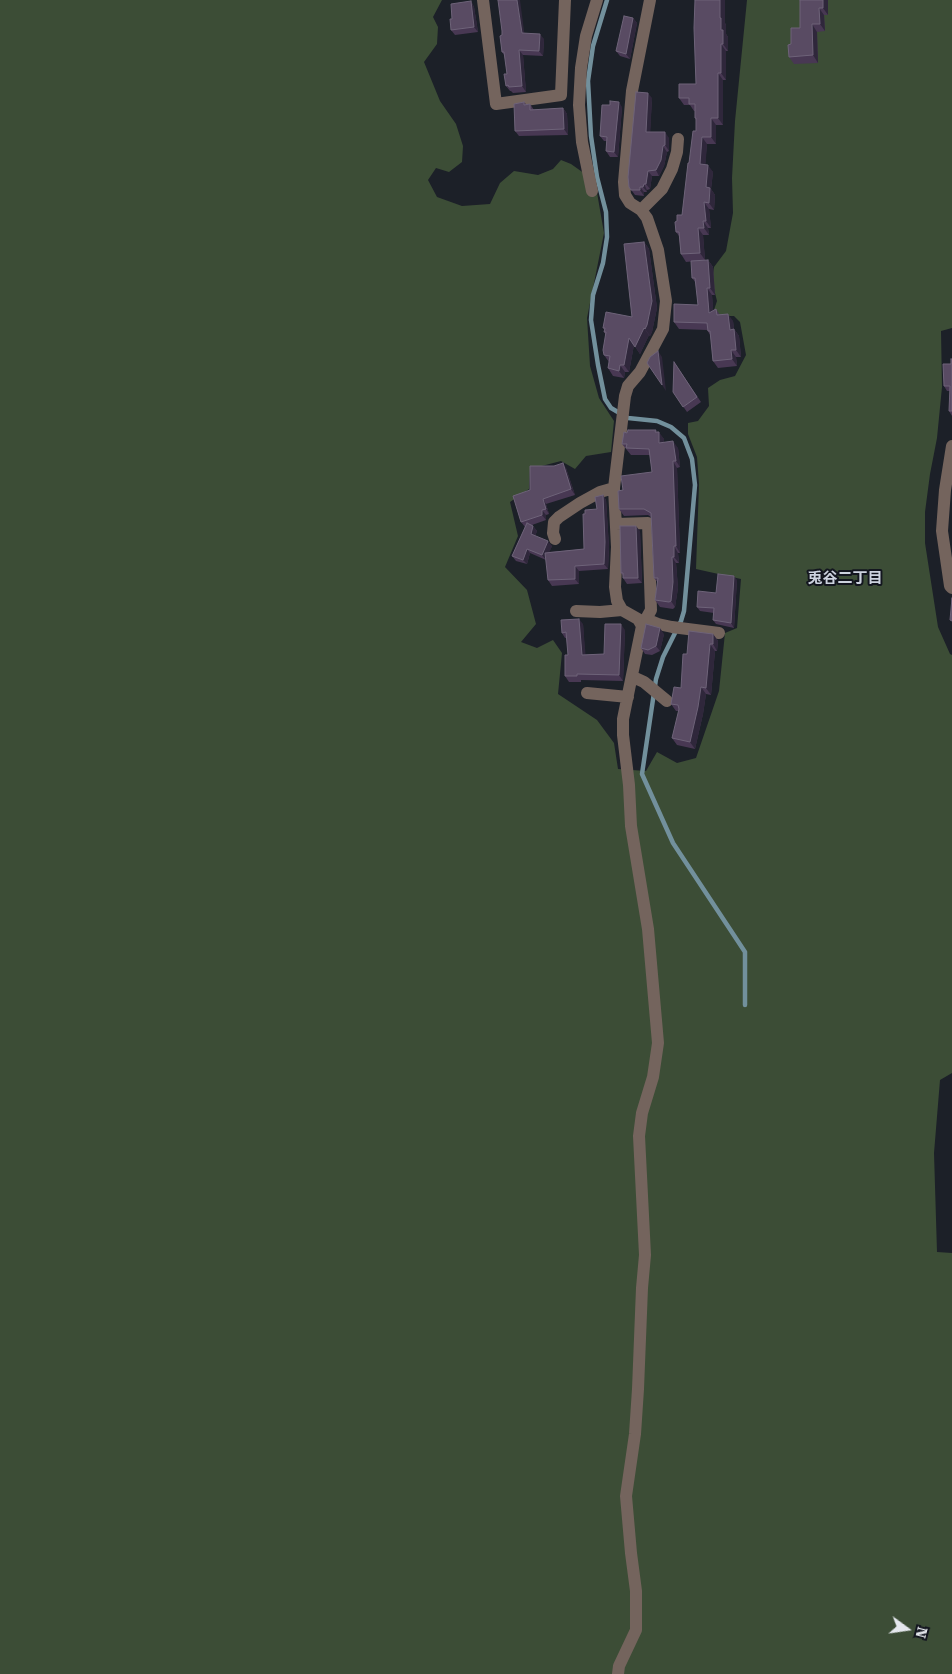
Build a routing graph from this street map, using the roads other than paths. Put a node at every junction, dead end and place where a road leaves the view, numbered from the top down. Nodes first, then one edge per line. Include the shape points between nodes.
1 (483, 0) edge
2 (565, 0) edge
3 (597, 0) edge
4 (650, 0) edge
5 (678, 139) dead end
6 (592, 191) dead end
7 (641, 210) junction
8 (952, 446) edge
9 (614, 488) junction
10 (616, 524) junction
11 (555, 539) dead end
12 (952, 588) edge
13 (622, 610) junction
14 (576, 611) dead end
15 (644, 621) junction
16 (718, 633) dead end
17 (633, 676) junction
18 (587, 693) dead end
19 (659, 693) dead end
20 (628, 697) junction
21 (618, 1674) edge

1 - 2 street via 496,104 561,96
3 - 6 street via 580,68 579,104 582,142
4 - 7 street via 632,91 624,182 625,195
5 - 7 street via 672,169 662,189
7 - 9 street via 658,250 666,301 662,329 625,396
8 - 12 street via 942,531
9 - 10 street
9 - 11 street via 600,492 559,517 554,522
10 - 13 street via 615,587
10 - 15 street via 648,523 651,610
13 - 14 street
13 - 15 street
15 - 16 street
15 - 17 street
17 - 19 street
17 - 20 street
18 - 20 street
20 - 21 street via 623,736 631,826 649,938 658,1043 639,1136 645,1255 636,1416 626,1496 636,1591 636,1630

